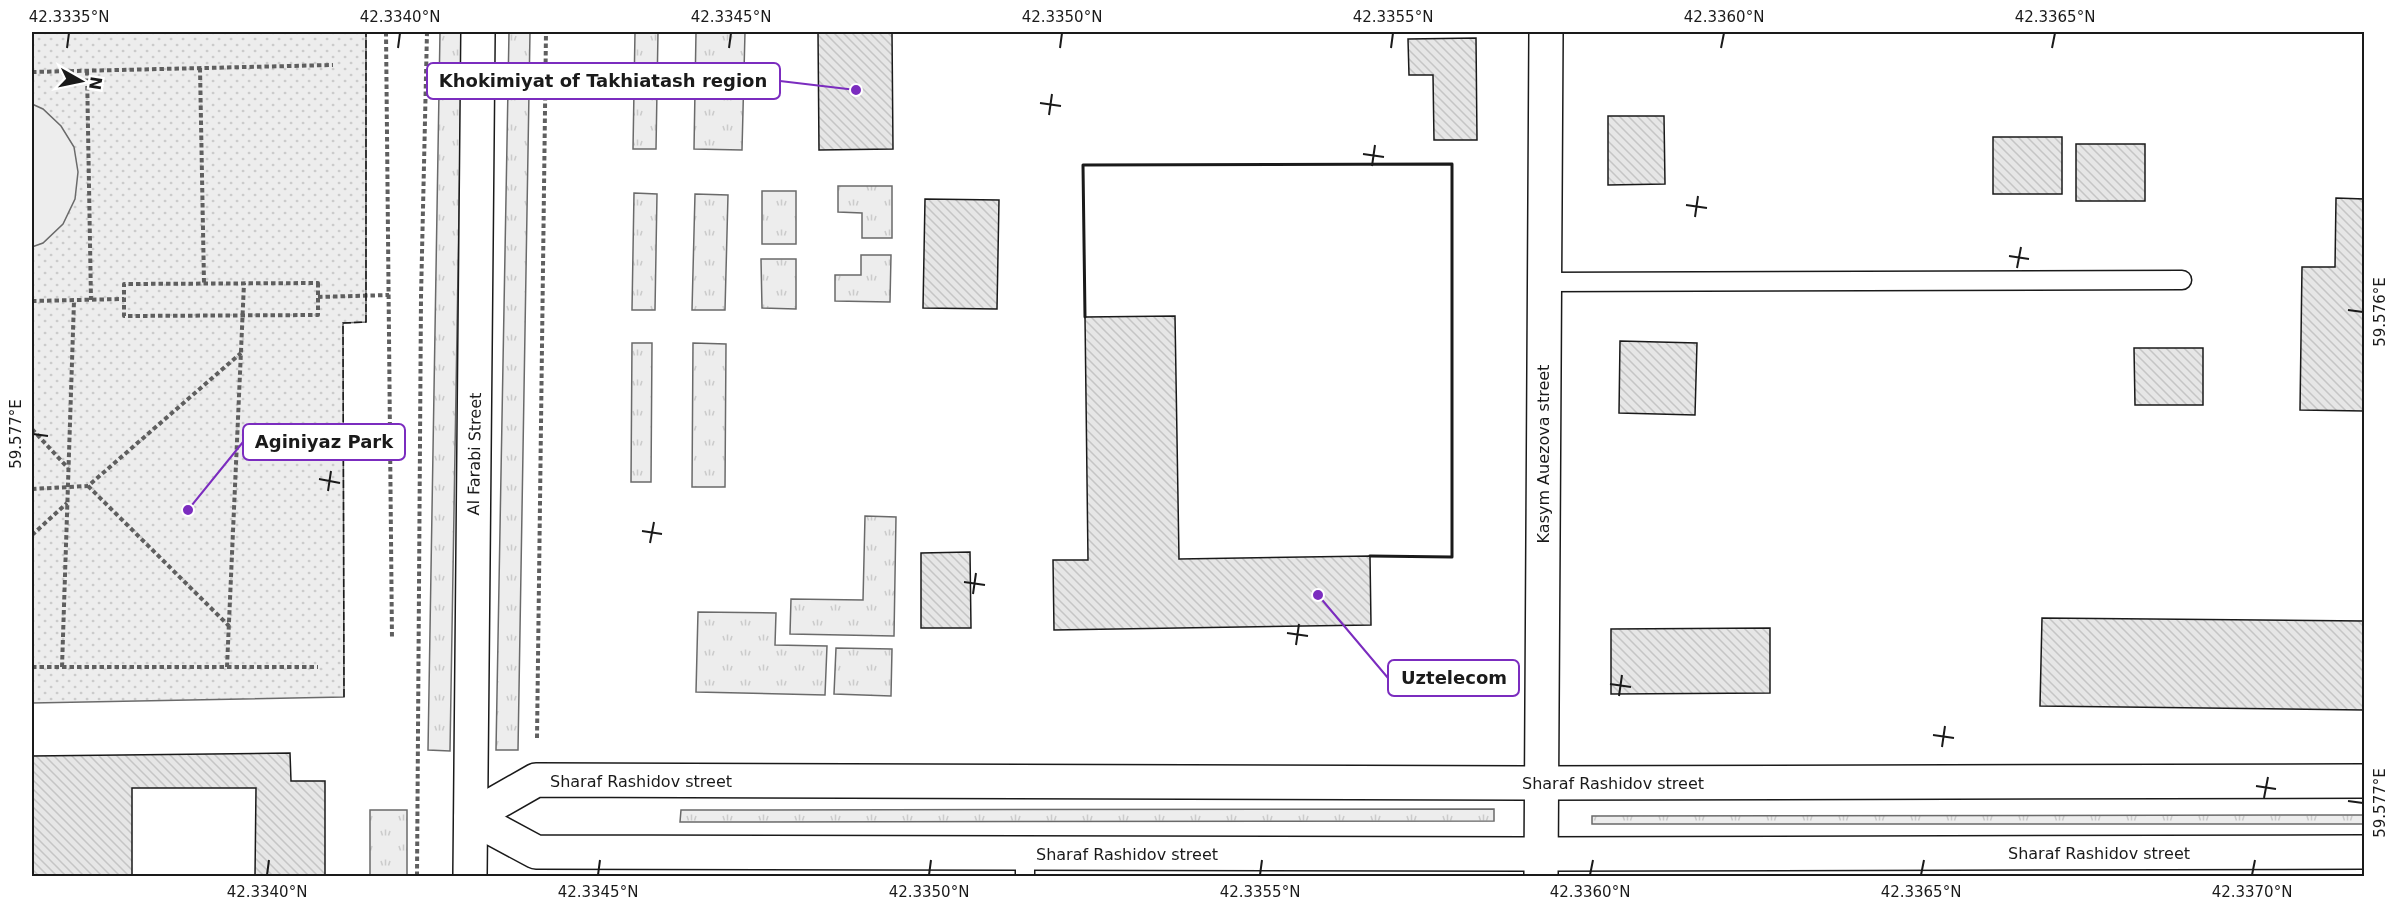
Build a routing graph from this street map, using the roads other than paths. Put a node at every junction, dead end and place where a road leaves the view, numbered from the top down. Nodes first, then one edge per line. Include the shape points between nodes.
1 (477, 32) edge
2 (1546, 32) edge
3 (2182, 280) dead end
4 (1544, 282) junction
5 (2364, 782) edge
6 (1540, 783) junction
7 (471, 817) junction
8 (2364, 852) edge
9 (1025, 865) edge
10 (1541, 865) edge
11 (470, 876) edge

1 - 7 street, Al Farabi Street
2 - 4 street, Kasym Auezova street
3 - 4 lane
4 - 6 street, Kasym Auezova street
5 - 6 street, Sharaf Rashidov street
6 - 7 street, Sharaf Rashidov street via 536,780
6 - 10 street, Kasym Auezova street
7 - 9 street, Sharaf Rashidov street via 536,852
7 - 11 street, Al Farabi Street
8 - 10 street, Sharaf Rashidov street
9 - 10 street, Sharaf Rashidov street

